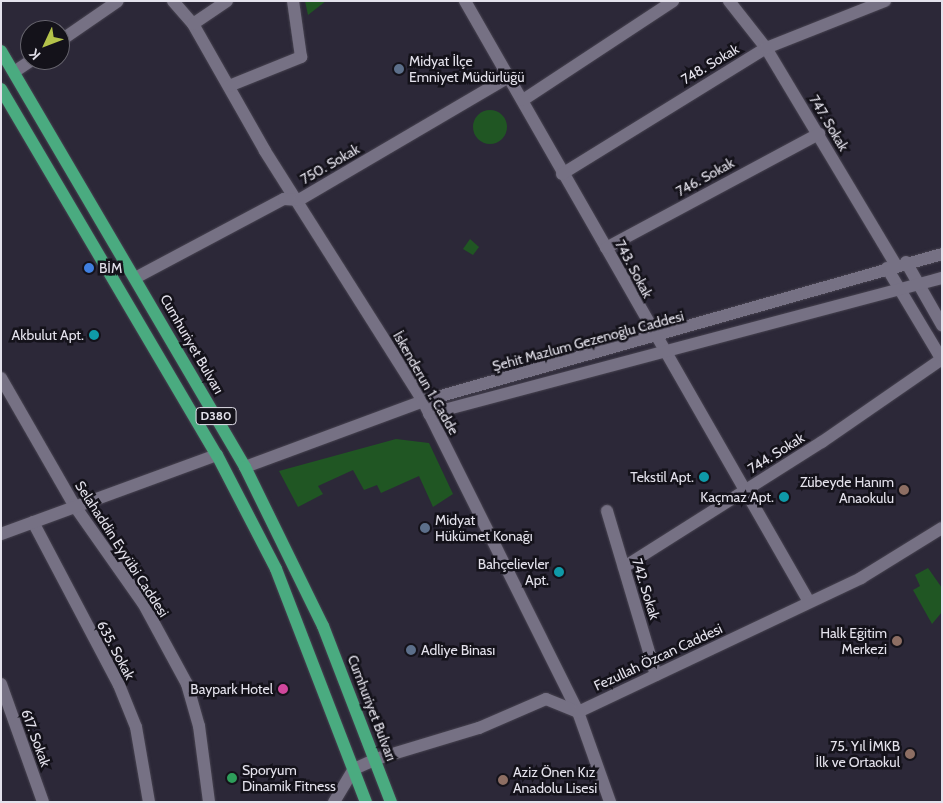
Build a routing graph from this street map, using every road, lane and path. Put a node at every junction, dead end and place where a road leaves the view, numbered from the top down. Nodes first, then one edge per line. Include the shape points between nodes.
1 (118, 1) edge
2 (173, 1) edge
3 (227, 1) edge
4 (293, 1) edge
5 (465, 1) edge
6 (673, 1) edge
7 (729, 1) edge
8 (885, 1) edge
9 (193, 24) junction
10 (70, 34) edge
11 (766, 48) junction
12 (1, 51) edge
13 (20, 68) edge
14 (14, 72) junction
15 (507, 78) junction
16 (229, 86) junction
17 (1, 89) edge
18 (523, 100) junction
19 (819, 134) junction
20 (562, 174) junction
21 (299, 200) junction
22 (606, 248) junction
23 (942, 254) edge
24 (896, 265) junction
25 (137, 277) junction
26 (942, 278) edge
27 (918, 284) junction
28 (899, 288) junction
29 (942, 325) edge
30 (655, 339) junction
31 (664, 353) junction
32 (942, 359) edge
33 (1, 378) edge
34 (423, 401) junction
35 (429, 414) junction
36 (218, 455) junction
37 (245, 467) junction
38 (746, 490) junction
39 (74, 505) junction
40 (607, 511) dead end
41 (32, 522) junction
42 (942, 528) edge
43 (1, 534) edge
44 (624, 567) junction
45 (809, 602) junction
46 (656, 675) junction
47 (1, 684) edge
48 (578, 712) junction
49 (376, 759) junction
50 (354, 769) junction
51 (43, 802) edge
52 (149, 802) edge
53 (209, 802) edge
54 (334, 802) edge
55 (366, 802) edge
56 (391, 802) edge
57 (610, 802) edge

1 - 10 street
2 - 9 street, İskenderun 1. Cadde
3 - 9 street
4 - 16 street via 301,57
5 - 15 street, 743. Sokak
6 - 18 street
7 - 11 street, 747. Sokak
8 - 11 street, 748. Sokak
9 - 16 street, İskenderun 1. Cadde
11 - 19 street, 747. Sokak
11 - 20 street, 748. Sokak
12 - 14 main road, Cumhuriyet Bulvarı / D380
13 - 14 street
14 - 25 main road, Cumhuriyet Bulvarı / D380
15 - 18 street, 743. Sokak
15 - 21 street, 750. Sokak
16 - 21 street, İskenderun 1. Cadde via 265,151
17 - 36 main road, D380
18 - 20 street, 743. Sokak
19 - 22 street, 746. Sokak
19 - 24 street, 747. Sokak
20 - 22 street, 743. Sokak
21 - 25 street, 750. Sokak via 284,199
21 - 34 street, İskenderun 1. Cadde
22 - 30 street, 743. Sokak
23 - 24 street, Şehit Mazlum Gezenoğlu Caddesi
24 - 27 street
24 - 28 street, 747. Sokak
24 - 30 street, Şehit Mazlum Gezenoğlu Caddesi
25 - 37 main road, Cumhuriyet Bulvarı / D380
26 - 27 street
27 - 28 street
27 - 29 street
28 - 31 street
28 - 32 street, 747. Sokak
30 - 31 street, 743. Sokak
30 - 34 street, Şehit Mazlum Gezenoğlu Caddesi
31 - 35 street
31 - 38 street, 743. Sokak
32 - 38 street, 744. Sokak
33 - 39 street, Selahaddin Eyyübi Caddesi
34 - 35 street, İskenderun 1. Cadde
34 - 37 street, Şehit Mazlum Gezenoğlu Caddesi
35 - 48 street, İskenderun 1. Cadde
36 - 39 street
36 - 50 main road, D380 via 276,569
37 - 49 main road, Cumhuriyet Bulvarı / D380 via 323,626
38 - 44 street, 744. Sokak
38 - 45 street, 743. Sokak
39 - 41 street
39 - 53 street, Selahaddin Eyyübi Caddesi via 143,603 187,684 199,726
40 - 44 street, 742. Sokak
41 - 43 street
41 - 52 street, 635. Sokak via 119,685 136,726
42 - 45 street, Fezullah Özcan Caddesi via 861,578
44 - 46 street, 742. Sokak
45 - 46 street, Fezullah Özcan Caddesi
46 - 48 street, Fezullah Özcan Caddesi
47 - 51 street, 617. Sokak
48 - 49 street via 546,699 498,721
48 - 57 street, İskenderun 1. Cadde
49 - 50 street
49 - 56 main road, Cumhuriyet Bulvarı / D380
50 - 54 street
50 - 55 main road, D380

